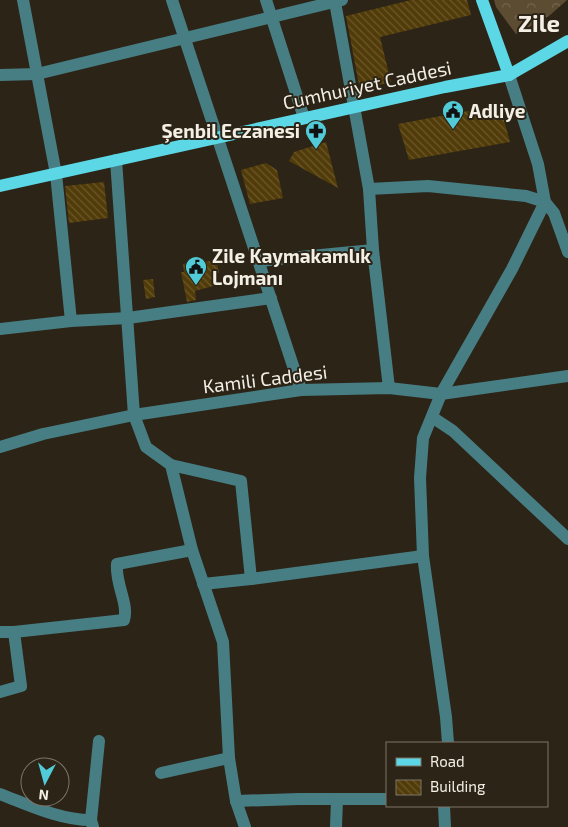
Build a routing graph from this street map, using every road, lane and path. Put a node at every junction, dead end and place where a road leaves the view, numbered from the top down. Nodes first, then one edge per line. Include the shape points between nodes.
1 (23, 0) edge
2 (172, 0) edge
3 (266, 0) edge
4 (482, 0) edge
5 (338, 1) edge
6 (272, 17) junction
7 (184, 38) junction
8 (568, 41) edge
9 (37, 74) junction
10 (0, 75) edge
11 (509, 75) junction
12 (354, 107) junction
13 (304, 118) junction
14 (218, 138) junction
15 (116, 160) junction
16 (56, 174) junction
17 (0, 186) edge
18 (369, 188) junction
19 (545, 202) junction
20 (373, 250) junction
21 (568, 252) edge
22 (258, 261) junction
23 (271, 298) junction
24 (128, 318) junction
25 (71, 321) junction
26 (0, 329) edge
27 (568, 376) edge
28 (389, 388) junction
29 (301, 390) junction
30 (441, 394) junction
31 (134, 416) junction
32 (432, 417) junction
33 (0, 447) edge
34 (172, 465) junction
35 (568, 538) edge
36 (192, 550) junction
37 (423, 556) junction
38 (251, 579) junction
39 (203, 584) junction
40 (0, 632) edge
41 (14, 632) junction
42 (0, 692) edge
43 (99, 741) dead end
44 (448, 742) edge
45 (230, 758) junction
46 (161, 773) dead end
47 (0, 794) edge
48 (337, 799) junction
49 (386, 799) edge
50 (236, 801) junction
51 (444, 807) edge
52 (92, 823) edge
53 (246, 827) edge
54 (336, 827) edge
55 (445, 827) edge

1 - 9 street
2 - 7 street
3 - 6 street
4 - 11 main road
5 - 6 street
5 - 12 street
6 - 7 street
6 - 13 street
7 - 9 street
7 - 14 street
8 - 11 main road, Cumhuriyet Caddesi
9 - 10 street
9 - 16 street
11 - 12 main road, Cumhuriyet Caddesi
11 - 19 street via 538,164
12 - 13 main road, Cumhuriyet Caddesi
12 - 18 street
13 - 14 main road, Cumhuriyet Caddesi
14 - 15 main road, Cumhuriyet Caddesi
14 - 22 street
15 - 16 main road, Cumhuriyet Caddesi
15 - 24 street
16 - 17 main road, Cumhuriyet Caddesi
16 - 25 street
18 - 19 street via 428,186 526,196
18 - 20 street
19 - 21 street via 554,213
19 - 30 street via 512,269
20 - 22 street
20 - 28 street
22 - 23 street
23 - 24 street
23 - 29 street
24 - 25 street
24 - 31 street
25 - 26 street
27 - 30 street, Kamili Caddesi
28 - 29 street, Kamili Caddesi
28 - 30 street, Kamili Caddesi
29 - 31 street, Kamili Caddesi
30 - 32 street
31 - 33 street, Kamili Caddesi via 42,434
31 - 34 street via 146,447
32 - 35 street via 453,431
32 - 37 street via 423,438 420,478
34 - 36 street
34 - 38 street via 241,481
36 - 39 street
36 - 41 street via 117,564 116,575 126,612 124,620
37 - 38 street
37 - 44 street
38 - 39 street
39 - 45 street via 223,642
40 - 41 street
41 - 42 street via 21,686
43 - 52 street
45 - 46 street
45 - 50 street
47 - 52 street via 42,810
48 - 49 street
48 - 50 street
48 - 54 street
50 - 53 street
51 - 55 street

